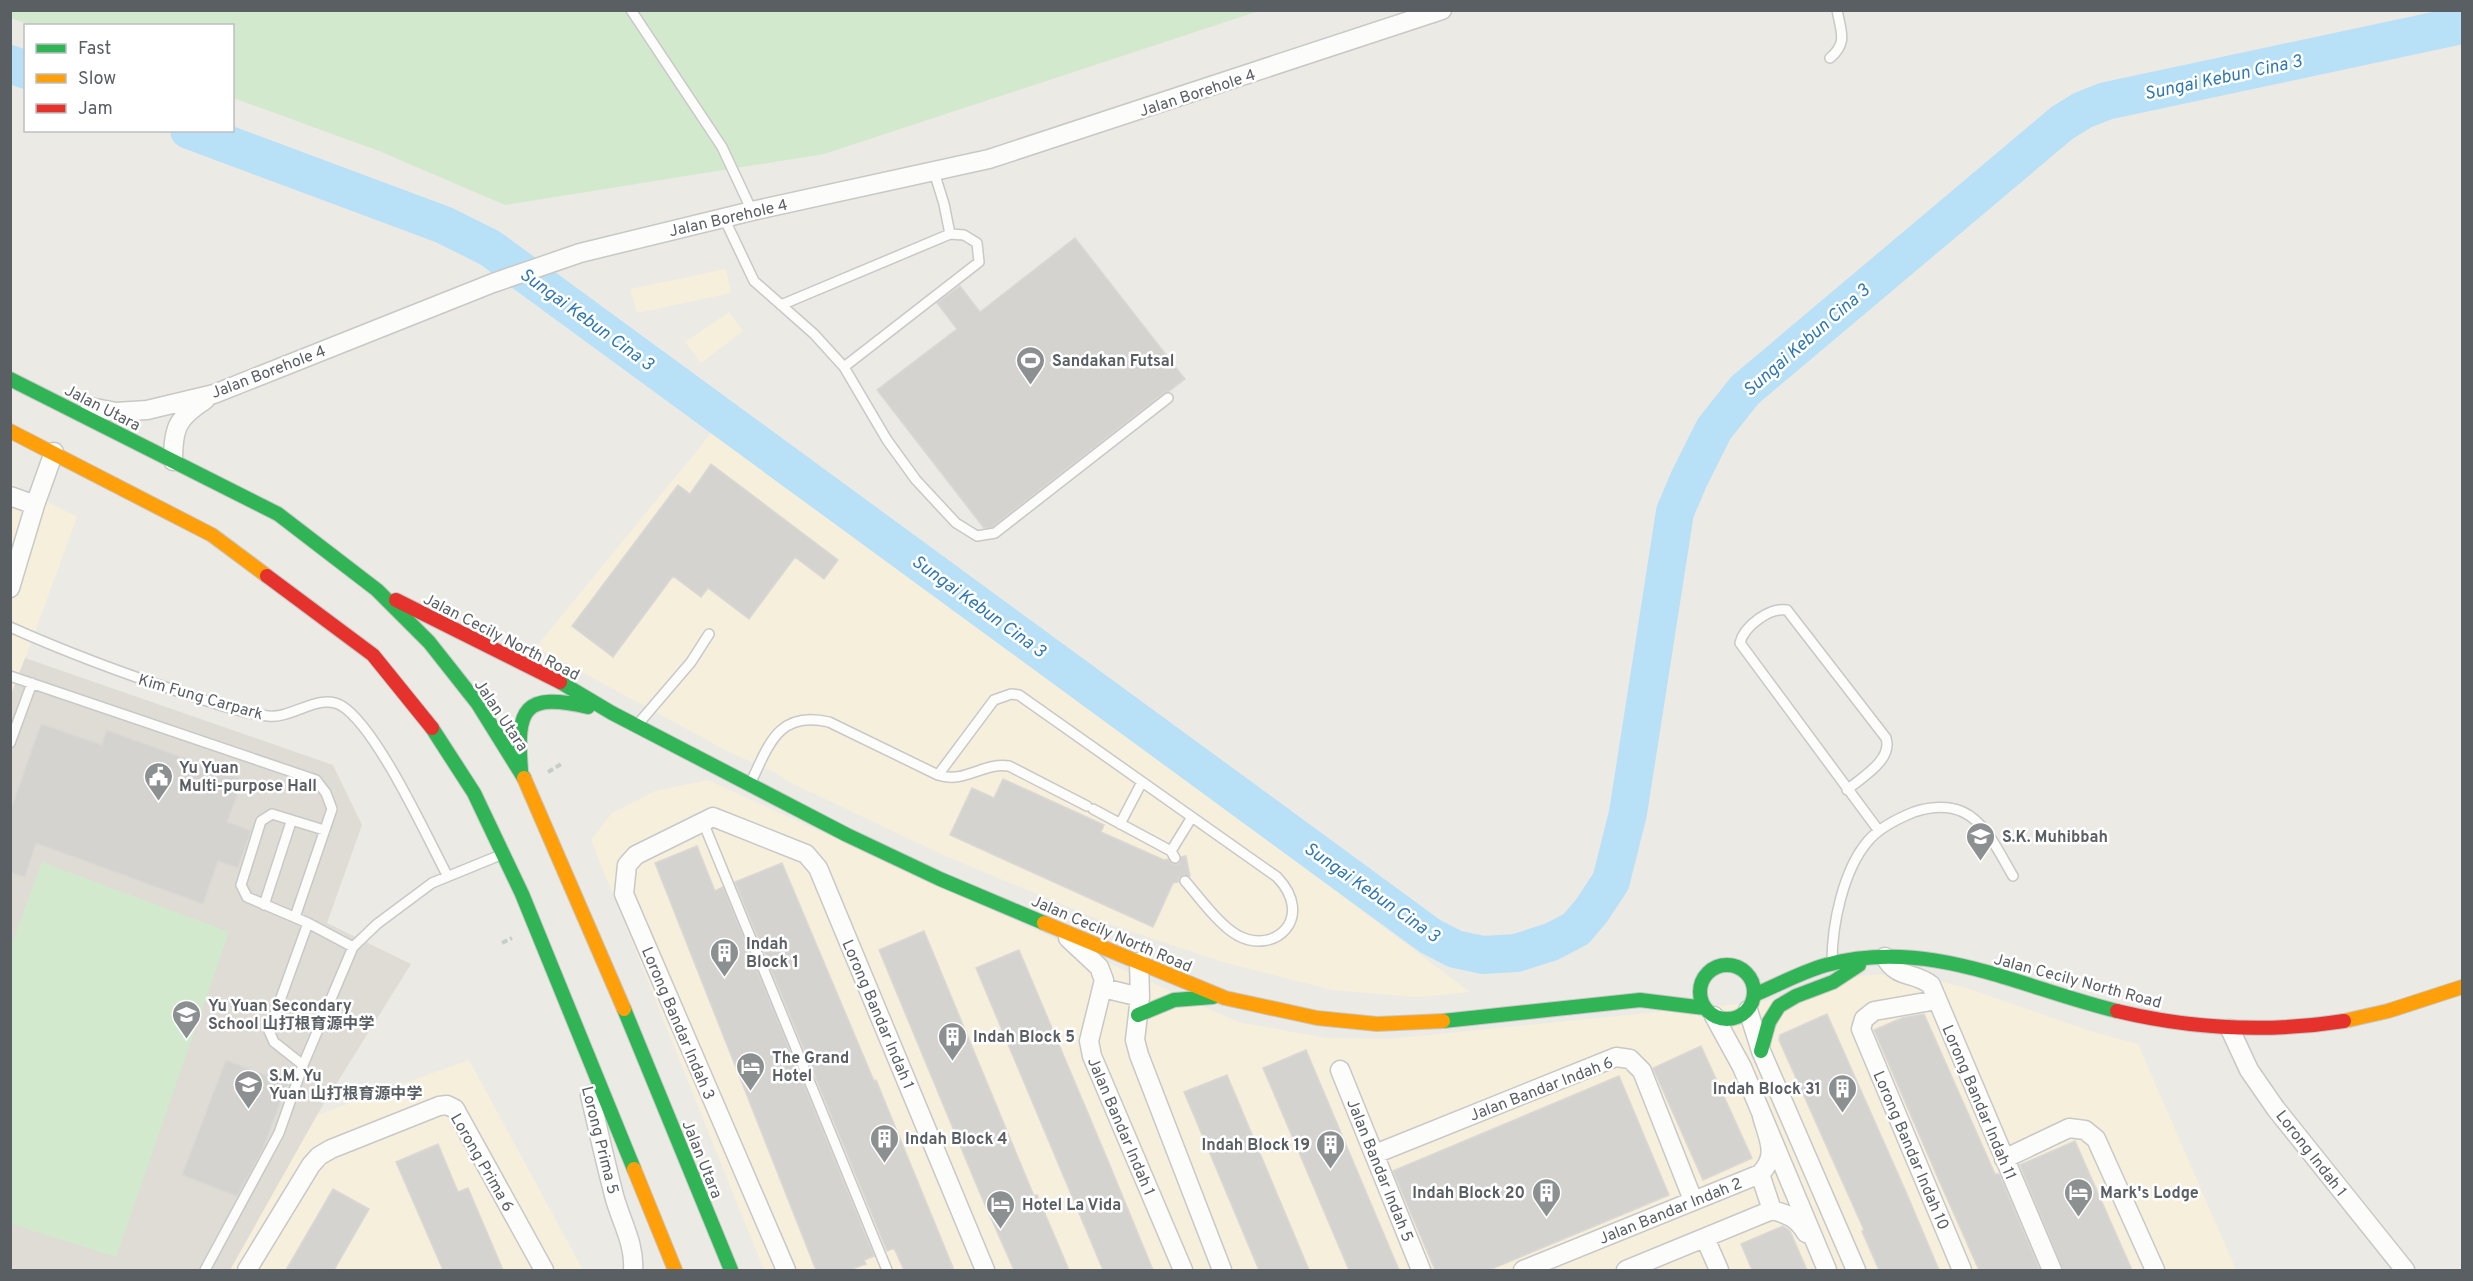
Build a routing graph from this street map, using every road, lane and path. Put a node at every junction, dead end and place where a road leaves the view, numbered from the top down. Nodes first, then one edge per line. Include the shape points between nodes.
1 (631, 10) edge
2 (1442, 10) edge
3 (1837, 10) edge
4 (1830, 58) dead end
5 (934, 172) junction
6 (752, 211) junction
7 (724, 218) junction
8 (950, 234) junction
9 (781, 305) junction
10 (844, 367) junction
11 (15, 381) edge
12 (214, 394) junction
13 (1168, 398) dead end
14 (10, 431) edge
15 (54, 452) junction
16 (173, 461) junction
17 (10, 496) edge
18 (35, 505) junction
19 (11, 586) edge
20 (377, 590) junction
21 (10, 627) edge
22 (709, 634) dead end
23 (10, 675) edge
24 (32, 683) junction
25 (612, 713) junction
26 (637, 726) junction
27 (10, 743) edge
28 (521, 773) junction
29 (938, 775) junction
30 (1142, 782) junction
31 (750, 784) junction
32 (1847, 790) junction
33 (1192, 817) junction
34 (708, 819) junction
35 (291, 822) junction
36 (1120, 824) junction
37 (324, 830) junction
38 (1879, 831) junction
39 (503, 854) junction
40 (447, 875) junction
41 (2013, 876) dead end
42 (1185, 881) dead end
43 (264, 905) junction
44 (295, 917) junction
45 (308, 923) junction
46 (1055, 927) junction
47 (353, 947) junction
48 (1877, 958) junction
49 (1139, 962) junction
50 (1829, 964) junction
51 (1746, 973) junction
52 (1702, 984) junction
53 (2463, 987) edge
54 (1103, 988) junction
55 (1225, 998) junction
56 (1640, 1000) junction
57 (1937, 1000) junction
58 (1751, 1003) junction
59 (1139, 1006) junction
60 (570, 1009) junction
61 (1710, 1012) junction
62 (2230, 1029) junction
63 (1761, 1051) junction
64 (303, 1065) junction
65 (1340, 1070) dead end
66 (1762, 1116) junction
67 (1375, 1154) junction
68 (2004, 1159) junction
69 (1760, 1174) junction
70 (1693, 1200) junction
71 (1772, 1210) junction
72 (1706, 1238) junction
73 (1824, 1263) edge
74 (205, 1270) edge
75 (247, 1270) edge
76 (544, 1270) edge
77 (633, 1270) edge
78 (675, 1270) edge
79 (731, 1270) edge
80 (786, 1270) edge
81 (887, 1270) edge
82 (985, 1270) edge
83 (1183, 1270) edge
84 (1222, 1270) edge
85 (1421, 1270) edge
86 (1523, 1270) edge
87 (1626, 1270) edge
88 (1719, 1270) edge
89 (1856, 1270) edge
90 (1962, 1270) edge
91 (2052, 1270) edge
92 (2155, 1270) edge
93 (2405, 1270) edge

1 - 6 lane via 722,147
2 - 5 street, Jalan Borehole 4 via 1061,137
3 - 4 lane via 1842,41
5 - 6 street, Jalan Borehole 4
5 - 8 lane
6 - 7 street, Jalan Borehole 4
7 - 9 lane via 754,281
7 - 12 street, Jalan Borehole 4 via 580,253 493,283
8 - 9 lane
8 - 10 lane via 964,235 976,243 979,262
9 - 10 lane
10 - 13 lane via 916,480 956,523 977,536 996,533
11 - 12 street, Jalan Borehole 4 via 98,410 116,412 147,410
11 - 16 main road, Jalan Utara
12 - 16 street via 177,424
14 - 15 main road
15 - 18 street
15 - 39 main road via 212,535 373,654 434,730 474,793
16 - 20 main road, Jalan Utara via 278,514
17 - 18 street
18 - 19 street
20 - 25 main road, Jalan Cecily North Road via 545,673
20 - 28 main road, Jalan Utara via 429,642 477,704
21 - 40 lane, Kim Fung Carpark via 133,676 268,716 285,715 324,701 341,705 374,741
22 - 26 lane via 691,662
23 - 24 lane
24 - 27 lane
24 - 37 lane via 316,780 332,808
25 - 26 main road, Jalan Cecily North Road
25 - 28 main road, Jalan Cecily North Road via 562,700 537,702 520,720 517,738
26 - 31 main road, Jalan Cecily North Road
28 - 79 main road, Jalan Utara via 602,954
29 - 30 lane via 994,700 1011,694 1019,695
29 - 31 lane via 829,722 806,718 786,725 775,736
29 - 36 lane via 955,778 1009,766
30 - 33 lane
30 - 36 lane
31 - 46 main road, Jalan Cecily North Road via 940,879
32 - 32 lane via 1886,756 1886,738 1787,610 1775,610 1747,628 1740,643
32 - 38 lane
33 - 36 lane via 1173,854
33 - 42 lane via 1284,885 1294,903 1290,923 1271,938 1254,940 1237,935
34 - 80 street, Lorong Bandar Indah 3 via 636,855 627,865 624,894
34 - 81 lane
34 - 82 street, Lorong Bandar Indah 1 via 806,854 818,868
35 - 37 lane
35 - 43 lane
35 - 43 lane via 272,814 261,822 241,885 247,897
37 - 44 lane
38 - 41 lane via 1930,806 1962,812 1982,827
38 - 50 lane via 1868,841 1847,878
39 - 40 lane
39 - 60 main road
40 - 47 lane via 405,902
43 - 44 lane
44 - 45 lane
45 - 47 lane
45 - 64 lane via 269,1031 274,1042
46 - 49 main road, Jalan Cecily North Road
46 - 54 street via 1099,967
47 - 64 lane
48 - 50 main road, Jalan Cecily North Road
48 - 57 street, Lorong Bandar Indah 11 via 1898,973 1924,980
48 - 62 main road, Jalan Cecily North Road via 1939,959 2122,1011
48 - 63 main road via 1781,1003 1773,1012
49 - 55 main road, Jalan Cecily North Road
49 - 59 street
50 - 51 main road, Jalan Cecily North Road
50 - 58 main road, Jalan Cecily North Road
51 - 52 main road via 1730,965 1721,966 1706,975
51 - 58 main road via 1751,979
52 - 56 main road, Jalan Cecily North Road via 1653,993
52 - 61 main road via 1700,992
53 - 62 main road, Jalan Cecily North Road via 2382,1013 2321,1026
54 - 59 street
54 - 83 street, Jalan Bandar Indah 1 via 1089,1041 1092,1056
55 - 56 main road, Jalan Cecily North Road via 1317,1018 1386,1024
55 - 59 main road via 1176,998
56 - 61 main road, Jalan Cecily North Road
57 - 68 street, Lorong Bandar Indah 11
57 - 90 street, Lorong Bandar Indah 10 via 1874,1011 1864,1019 1861,1029
58 - 61 main road via 1732,1019
58 - 63 street
59 - 84 street via 1135,1040 1139,1055
60 - 77 street, Lorong Prima 5 via 615,1201 631,1243
60 - 78 main road
61 - 66 street via 1742,1067
62 - 93 street, Lorong Indah 1 via 2249,1070 2276,1108
63 - 89 street
64 - 74 lane via 279,1133
65 - 67 street, Jalan Bandar Indah 5
66 - 69 street, Jalan Bandar Indah 2 via 1772,1153 1769,1165
66 - 73 street
67 - 70 street, Jalan Bandar Indah 6 via 1616,1057 1630,1059 1642,1071
67 - 85 street, Jalan Bandar Indah 5
68 - 91 street, Lorong Bandar Indah 11
68 - 92 street via 2069,1128 2085,1130 2096,1139
69 - 70 street, Jalan Bandar Indah 2
69 - 71 street
70 - 86 street, Jalan Bandar Indah 2
71 - 72 street
71 - 73 street via 1800,1223
72 - 87 street
72 - 88 street
75 - 76 street, Lorong Prima 6 via 319,1156 447,1105 455,1109

